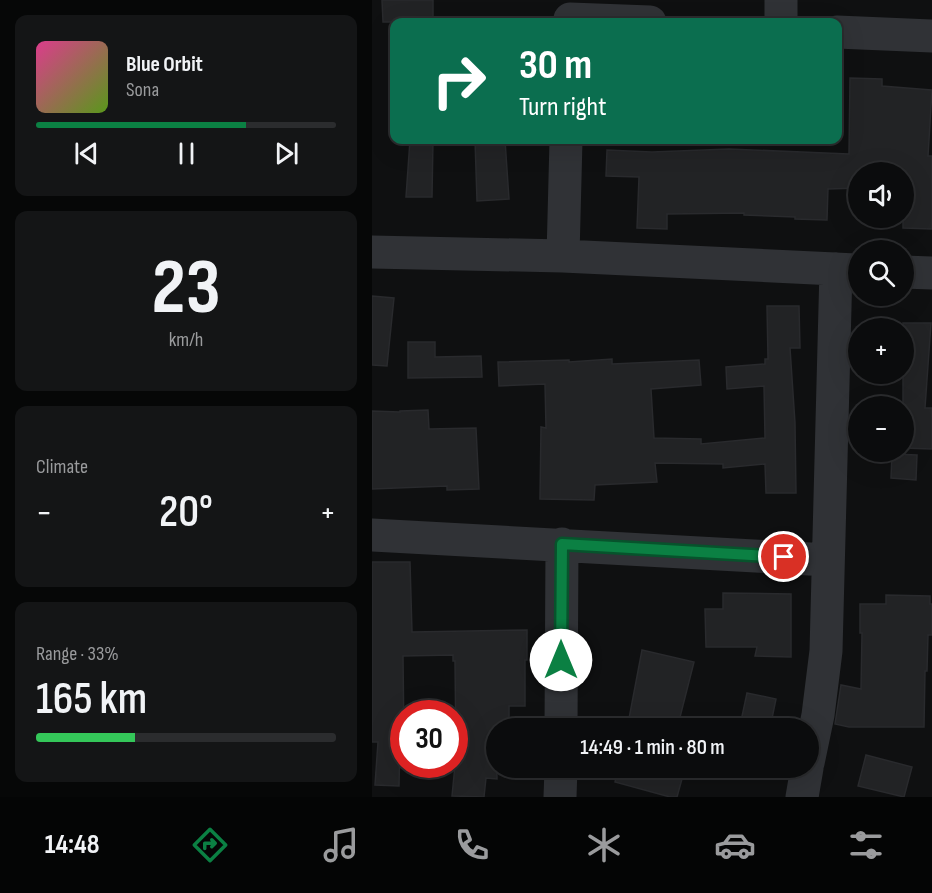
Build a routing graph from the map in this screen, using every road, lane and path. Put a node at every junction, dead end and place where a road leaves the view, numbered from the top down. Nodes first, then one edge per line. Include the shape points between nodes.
1 (781, 0) edge
2 (570, 14) edge
3 (610, 18) edge
4 (781, 18) edge
5 (842, 32) edge
6 (932, 36) edge
7 (566, 144) edge
8 (372, 252) edge
9 (563, 256) junction
10 (847, 270) edge
11 (914, 272) edge
12 (932, 273) edge
13 (372, 535) edge
14 (562, 544) junction
15 (828, 560) junction
16 (561, 718) edge
17 (816, 718) edge
18 (561, 778) edge
19 (805, 778) edge
20 (560, 797) edge
21 (802, 797) edge

1 - 4 street
2 - 3 street
5 - 6 street
7 - 9 street
8 - 9 street
9 - 10 street
10 - 15 street
11 - 12 street
13 - 14 street
14 - 15 street
14 - 16 street
15 - 17 street via 826,651
18 - 20 street
19 - 21 street

